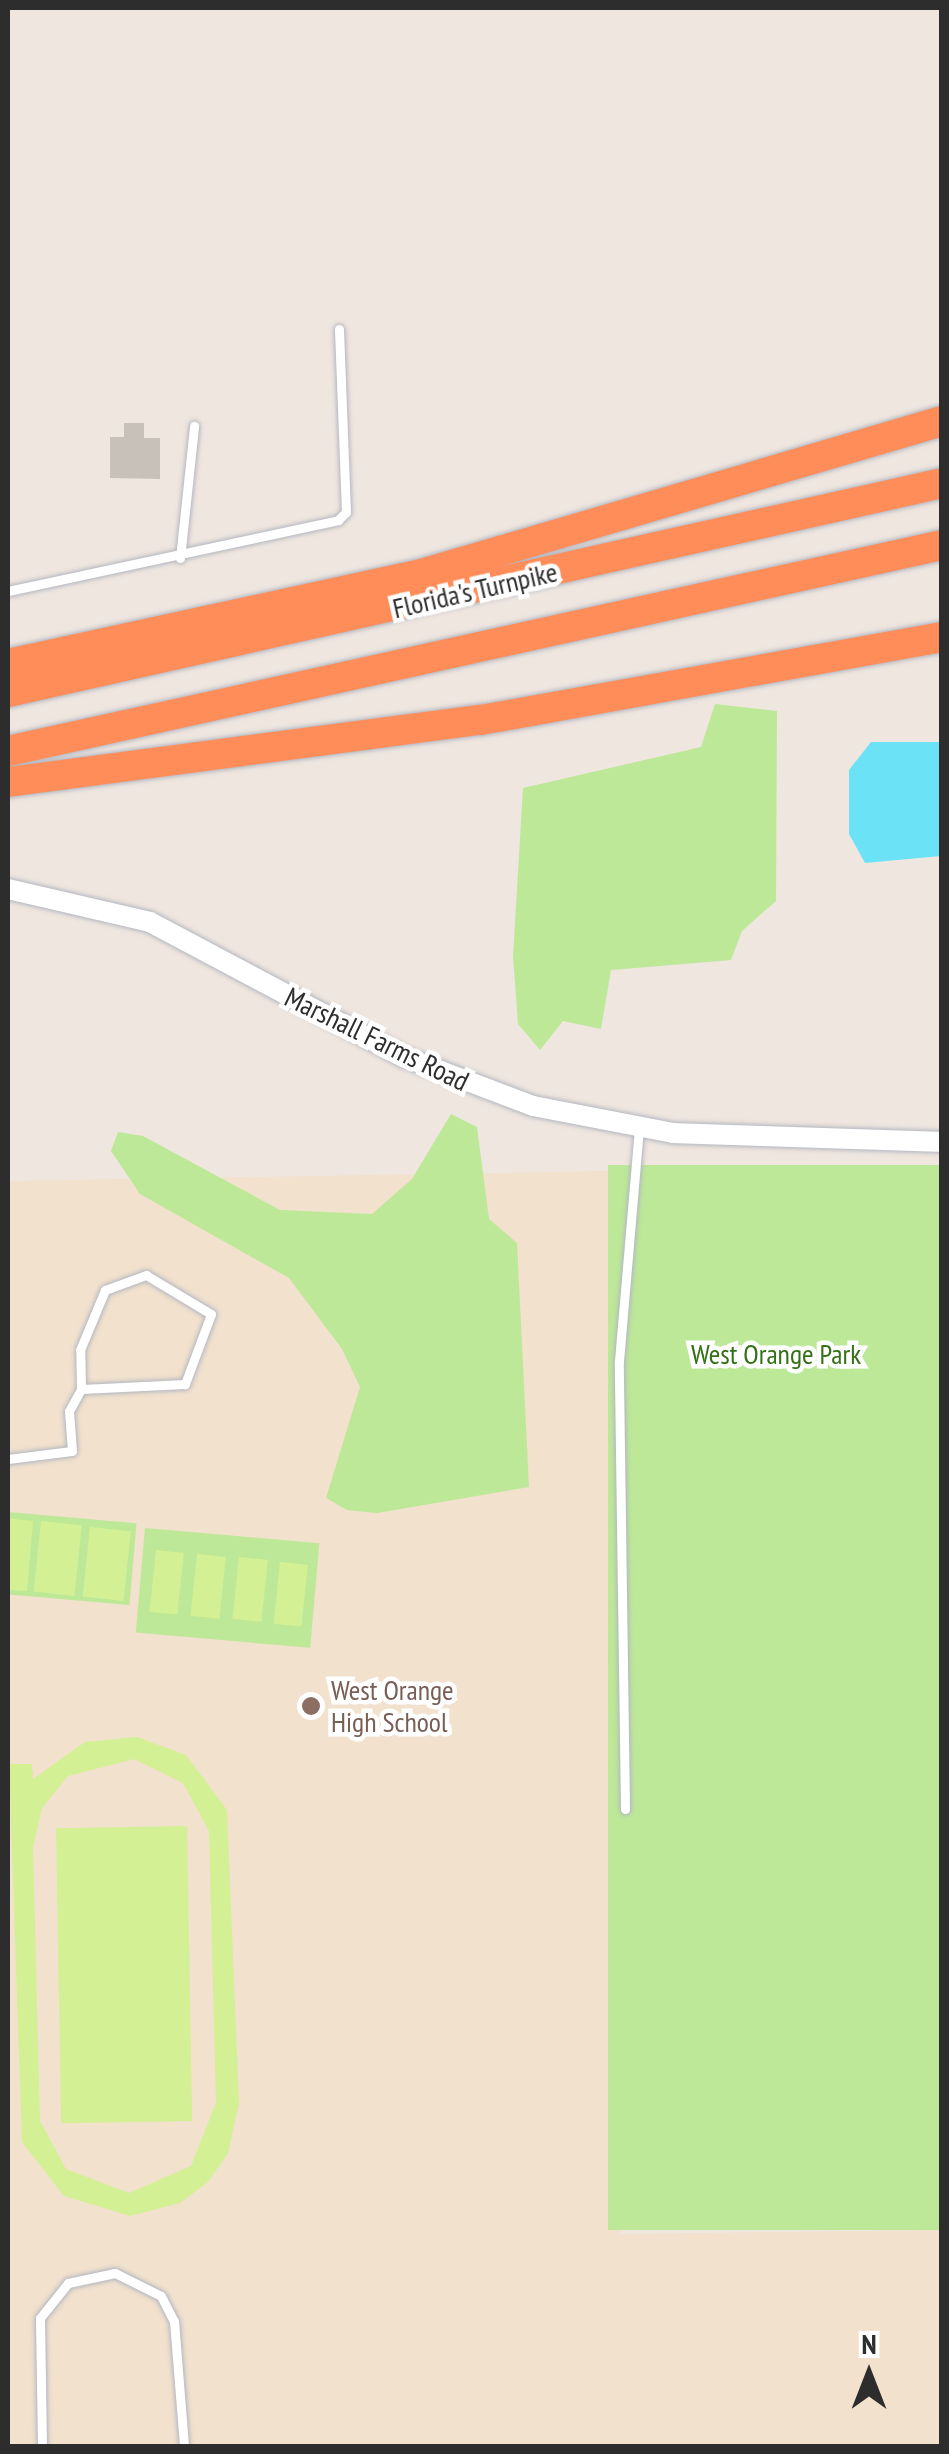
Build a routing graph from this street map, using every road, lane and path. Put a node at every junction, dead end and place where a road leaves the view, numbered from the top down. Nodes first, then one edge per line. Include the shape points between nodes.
1 (339, 328) dead end
2 (942, 421) edge
3 (194, 426) dead end
4 (942, 483) edge
5 (942, 546) edge
6 (180, 558) junction
7 (8, 591) edge
8 (942, 637) edge
9 (942, 648) edge
10 (8, 664) edge
11 (734, 672) junction
12 (8, 692) edge
13 (8, 751) edge
14 (8, 782) edge
15 (8, 888) edge
16 (639, 1128) junction
17 (942, 1142) edge
18 (81, 1389) junction
19 (8, 1460) edge
20 (625, 1809) dead end
21 (42, 2446) edge
22 (184, 2446) edge

1 - 6 lane via 346,512 307,530
2 - 10 highway via 425,572
3 - 6 lane
4 - 12 highway, Florida's Turnpike
5 - 13 highway
6 - 7 lane
8 - 11 highway
9 - 11 highway
11 - 14 highway via 482,720
15 - 16 street, Marshall Farms Road via 150,922 476,1088
16 - 17 street, Marshall Farms Road
16 - 20 lane via 619,1361
18 - 18 lane via 184,1384 211,1314 179,1287 146,1276 118,1280 80,1350
18 - 19 lane via 69,1411 72,1451
21 - 22 lane via 40,2318 68,2284 115,2273 162,2296 174,2321

